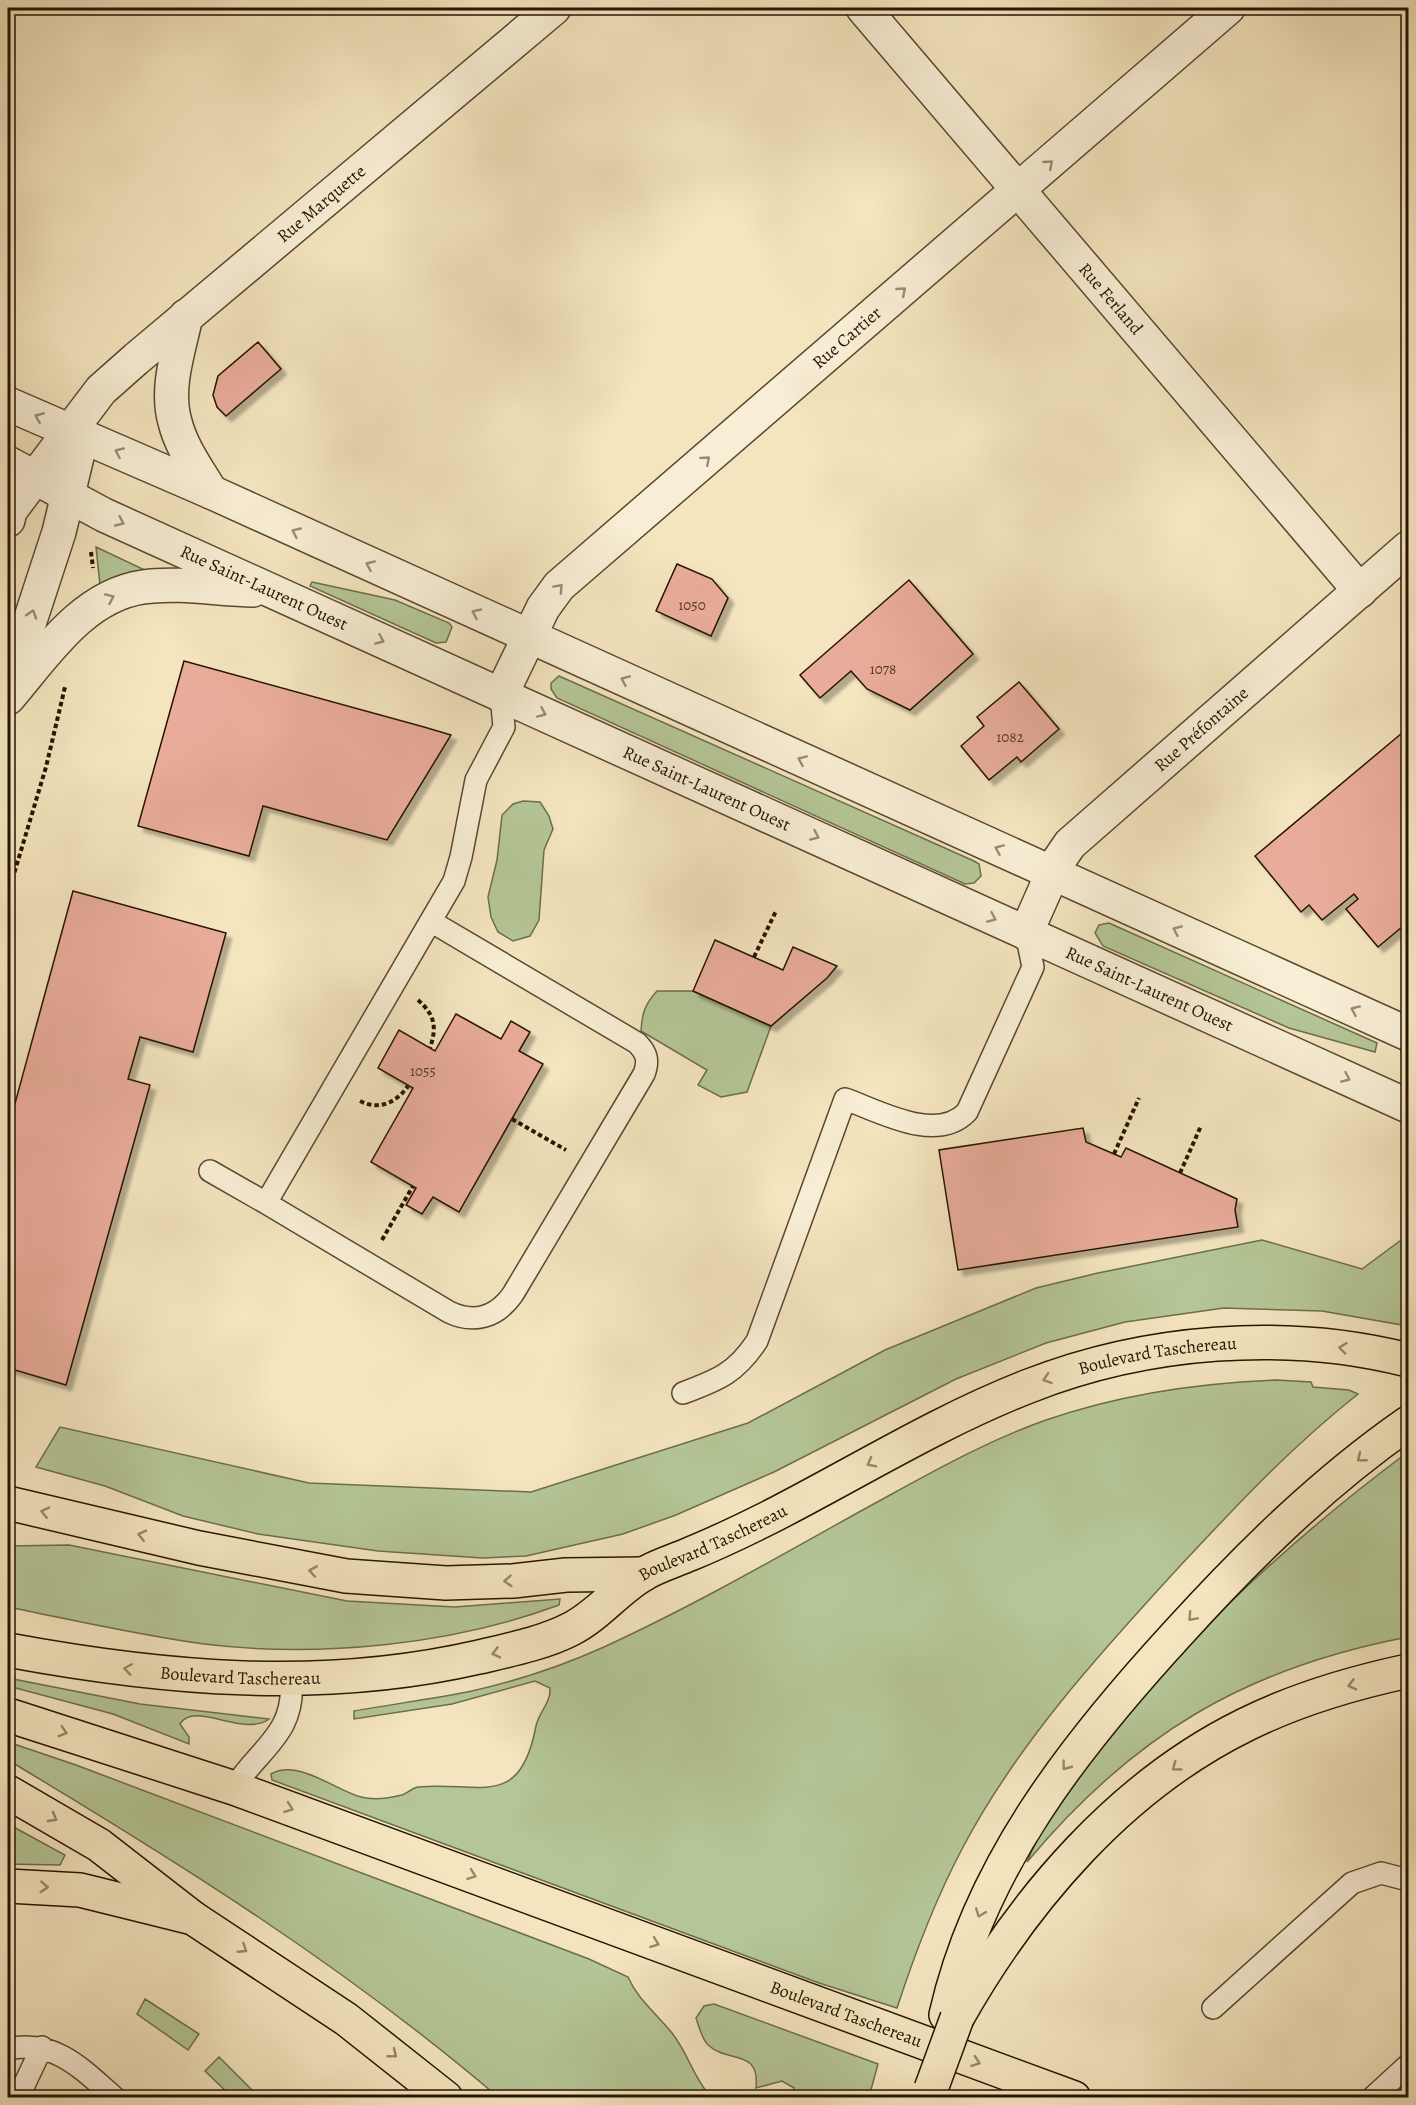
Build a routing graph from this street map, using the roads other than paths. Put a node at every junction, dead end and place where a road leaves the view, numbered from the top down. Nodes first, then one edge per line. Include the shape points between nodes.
1 (554, 8) edge
2 (863, 8) edge
3 (1228, 8) edge
4 (1019, 190) junction
5 (186, 316) junction
6 (8, 404) edge
7 (76, 434) junction
8 (21, 470) edge
9 (211, 492) junction
10 (68, 496) junction
11 (8, 520) edge
12 (1408, 548) edge
13 (270, 591) junction
14 (1360, 591) junction
15 (529, 637) junction
16 (8, 689) edge
17 (501, 695) junction
18 (8, 698) edge
19 (1053, 874) junction
20 (432, 922) junction
21 (1026, 933) junction
22 (1408, 1034) edge
23 (1408, 1106) edge
24 (210, 1171) dead end
25 (266, 1203) junction
26 (1405, 1359) edge
27 (683, 1393) dead end
28 (1408, 1423) edge
29 (8, 1503) edge
30 (644, 1574) junction
31 (8, 1650) edge
32 (1408, 1671) edge
33 (291, 1680) junction
34 (8, 1715) edge
35 (234, 1788) junction
36 (8, 1791) edge
37 (1408, 1880) edge
38 (8, 1886) edge
39 (194, 1918) junction
40 (1213, 2008) dead end
41 (951, 2017) junction
42 (42, 2048) junction
43 (8, 2049) edge
44 (1408, 2065) edge
45 (930, 2093) edge
46 (18, 2097) edge
47 (115, 2097) edge
48 (446, 2097) edge
49 (1074, 2097) edge
50 (1372, 2097) edge

1 - 5 street, Rue Marquette
2 - 4 street, Rue Ferland
4 -> 3 street, Rue Cartier
4 - 14 street, Rue Ferland
15 -> 4 street, Rue Cartier via 559,586
5 - 7 street, Rue Marquette via 91,401
5 - 9 street via 174,372 172,409 182,440
7 -> 6 street
7 - 8 street, Rue Marquette
9 -> 7 street
7 - 10 street
8 - 10 street, Rue Saint-Laurent Ouest
8 - 11 street, Rue Marquette
15 -> 9 street
10 -> 13 street, Rue Saint-Laurent Ouest
16 -> 10 street
12 - 14 street, Rue Préfontaine
13 -> 17 street, Rue Saint-Laurent Ouest
18 -> 13 street via 72,626 111,597 151,586
14 - 19 street, Rue Préfontaine via 1070,844
15 - 17 street, Rue Cartier
19 -> 15 street
17 - 20 lane via 504,727 476,780 458,868
17 -> 21 street, Rue Saint-Laurent Ouest
19 - 21 street, Rue Préfontaine
22 -> 19 street
20 - 25 lane
20 - 25 lane via 637,1043 646,1054 647,1067 627,1105 513,1294 500,1309 484,1317 466,1318 449,1312
21 -> 23 street, Rue Saint-Laurent Ouest
21 - 27 lane via 1033,967 967,1112 947,1124 930,1125 845,1099 757,1341 732,1371
24 - 25 lane
26 -> 30 main road, Boulevard Taschereau via 1329,1347 1245,1343 1179,1349 1082,1368 969,1412 771,1516
28 -> 41 main road via 1340,1475 1260,1547 1130,1685 1082,1743 1042,1799 995,1881 963,1956
30 -> 29 main road via 470,1582 346,1576 199,1548
30 -> 33 main road, Boulevard Taschereau via 572,1629 533,1642 454,1663 360,1676
33 -> 31 main road, Boulevard Taschereau via 170,1674
32 -> 41 main road via 1346,1686 1269,1714 1203,1749 1146,1789 1066,1863
33 - 35 lane via 292,1702 273,1744
34 -> 35 main road, Boulevard Taschereau
35 -> 49 main road, Boulevard Taschereau
36 -> 39 main road via 99,1845
37 - 40 lane via 1381,1873 1352,1883
38 -> 39 main road via 80,1890
39 -> 48 main road via 337,2012
41 - 45 main road, bridge
42 - 43 lane
42 - 46 lane
42 - 47 lane via 66,2057
44 - 50 lane

